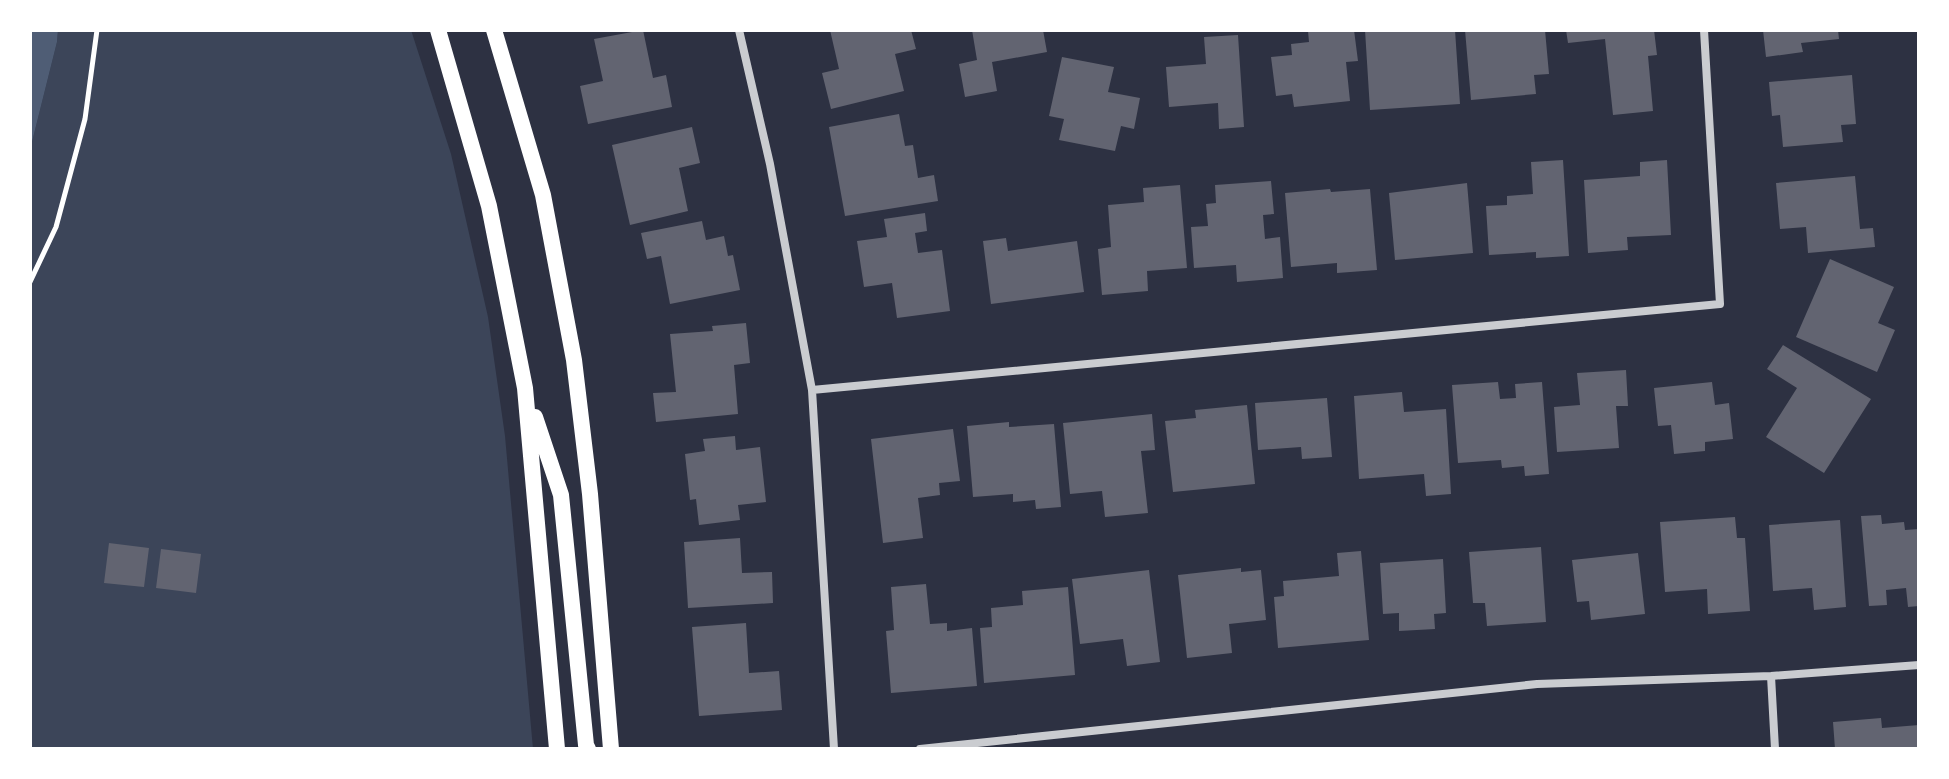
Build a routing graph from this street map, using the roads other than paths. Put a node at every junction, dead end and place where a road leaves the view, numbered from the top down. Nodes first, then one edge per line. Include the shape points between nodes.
1 (438, 30) edge
2 (494, 30) edge
3 (739, 30) edge
4 (1704, 30) edge
5 (525, 388) junction
6 (812, 390) junction
7 (1919, 665) edge
8 (1771, 676) junction
9 (557, 749) edge
10 (588, 749) edge
11 (611, 749) edge
12 (834, 749) edge
13 (920, 749) edge
14 (1775, 749) edge

1 - 5 main road via 489,206
2 - 11 main road via 543,195 574,360
3 - 6 street
4 - 6 street via 1720,304
5 - 9 main road
5 - 10 main road via 561,495
6 - 12 street
7 - 8 street
8 - 13 street via 1537,684
8 - 14 street

